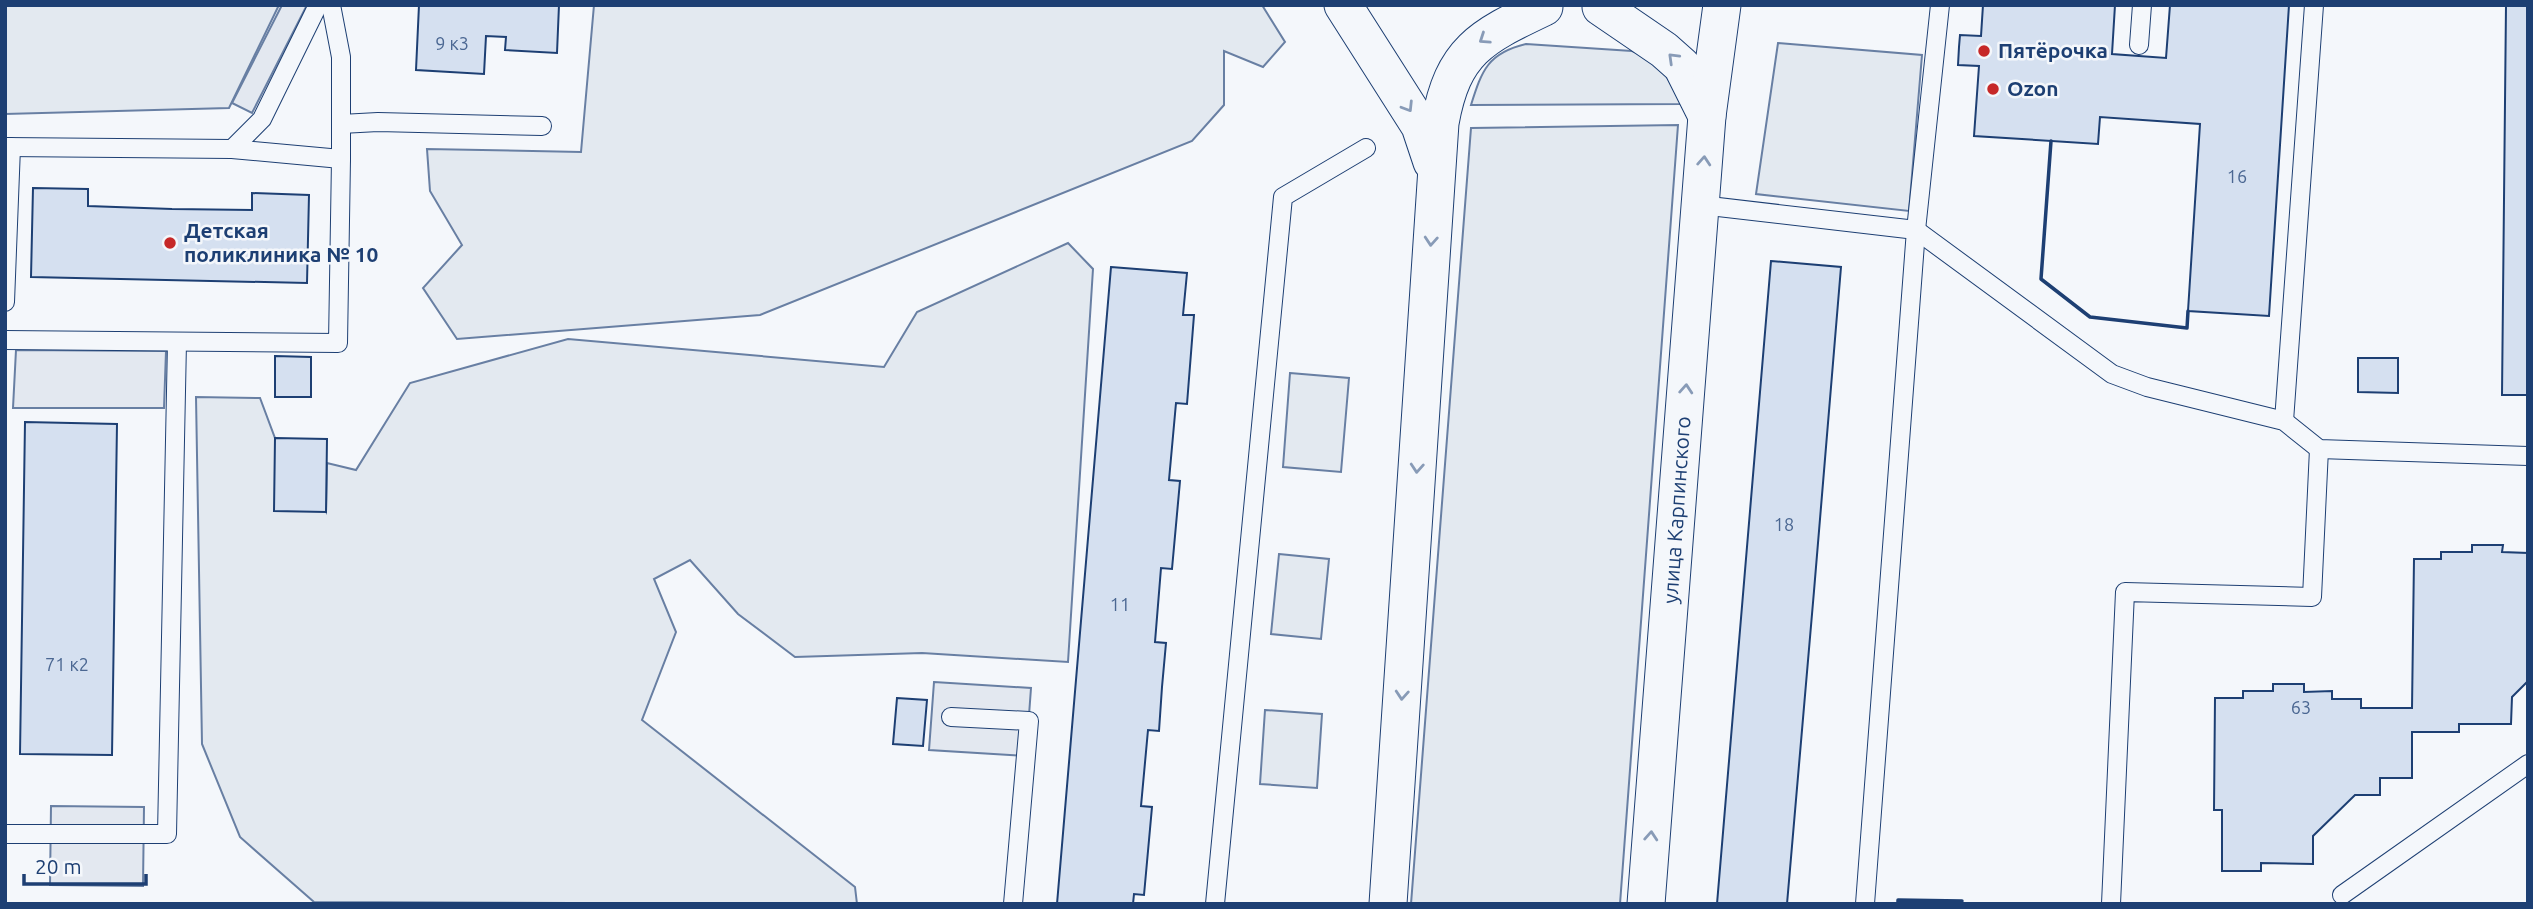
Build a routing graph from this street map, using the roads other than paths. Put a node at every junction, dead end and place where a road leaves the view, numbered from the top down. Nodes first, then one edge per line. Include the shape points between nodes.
1 (318, 5) edge
2 (331, 5) edge
3 (1343, 5) edge
4 (1722, 5) edge
5 (1940, 5) edge
6 (2142, 5) edge
7 (2314, 5) edge
8 (1541, 6) edge
9 (1603, 6) edge
10 (2139, 45) dead end
11 (1707, 116) junction
12 (341, 124) junction
13 (542, 126) dead end
14 (8, 147) edge
15 (1366, 148) dead end
16 (232, 149) junction
17 (341, 159) junction
18 (1436, 173) junction
19 (1700, 205) junction
20 (1916, 230) junction
21 (5, 302) edge
22 (5, 340) edge
23 (177, 342) junction
24 (2284, 421) junction
25 (2319, 449) junction
26 (2528, 456) edge
27 (951, 717) dead end
28 (2528, 764) edge
29 (5, 834) edge
30 (2342, 895) dead end
31 (1013, 904) edge
32 (1215, 904) edge
33 (1388, 904) edge
34 (1646, 904) edge
35 (1865, 904) edge
36 (2111, 904) edge

1 - 16 lane via 262,119
2 - 12 lane via 341,57
3 -> 18 street via 1420,126
4 - 11 street, улица Карпинского
5 - 20 lane
6 - 10 lane
7 - 24 lane
8 - 9 street
8 -> 18 street via 1473,46 1454,73 1444,99
11 -> 9 street via 1682,66
19 -> 11 street, улица Карпинского
12 - 13 lane
12 - 17 lane
14 - 16 lane
14 - 21 lane
15 - 32 lane via 1283,197
16 - 17 lane
17 - 23 lane via 338,343
18 -> 33 street
19 - 20 lane
34 -> 19 street, улица Карпинского
20 - 24 lane via 2112,374
20 - 35 lane
22 - 23 lane
23 - 29 lane via 167,834
24 - 25 lane
25 - 26 lane
25 - 36 lane via 2312,597 2125,592
27 - 31 lane via 1029,721
28 - 30 lane

